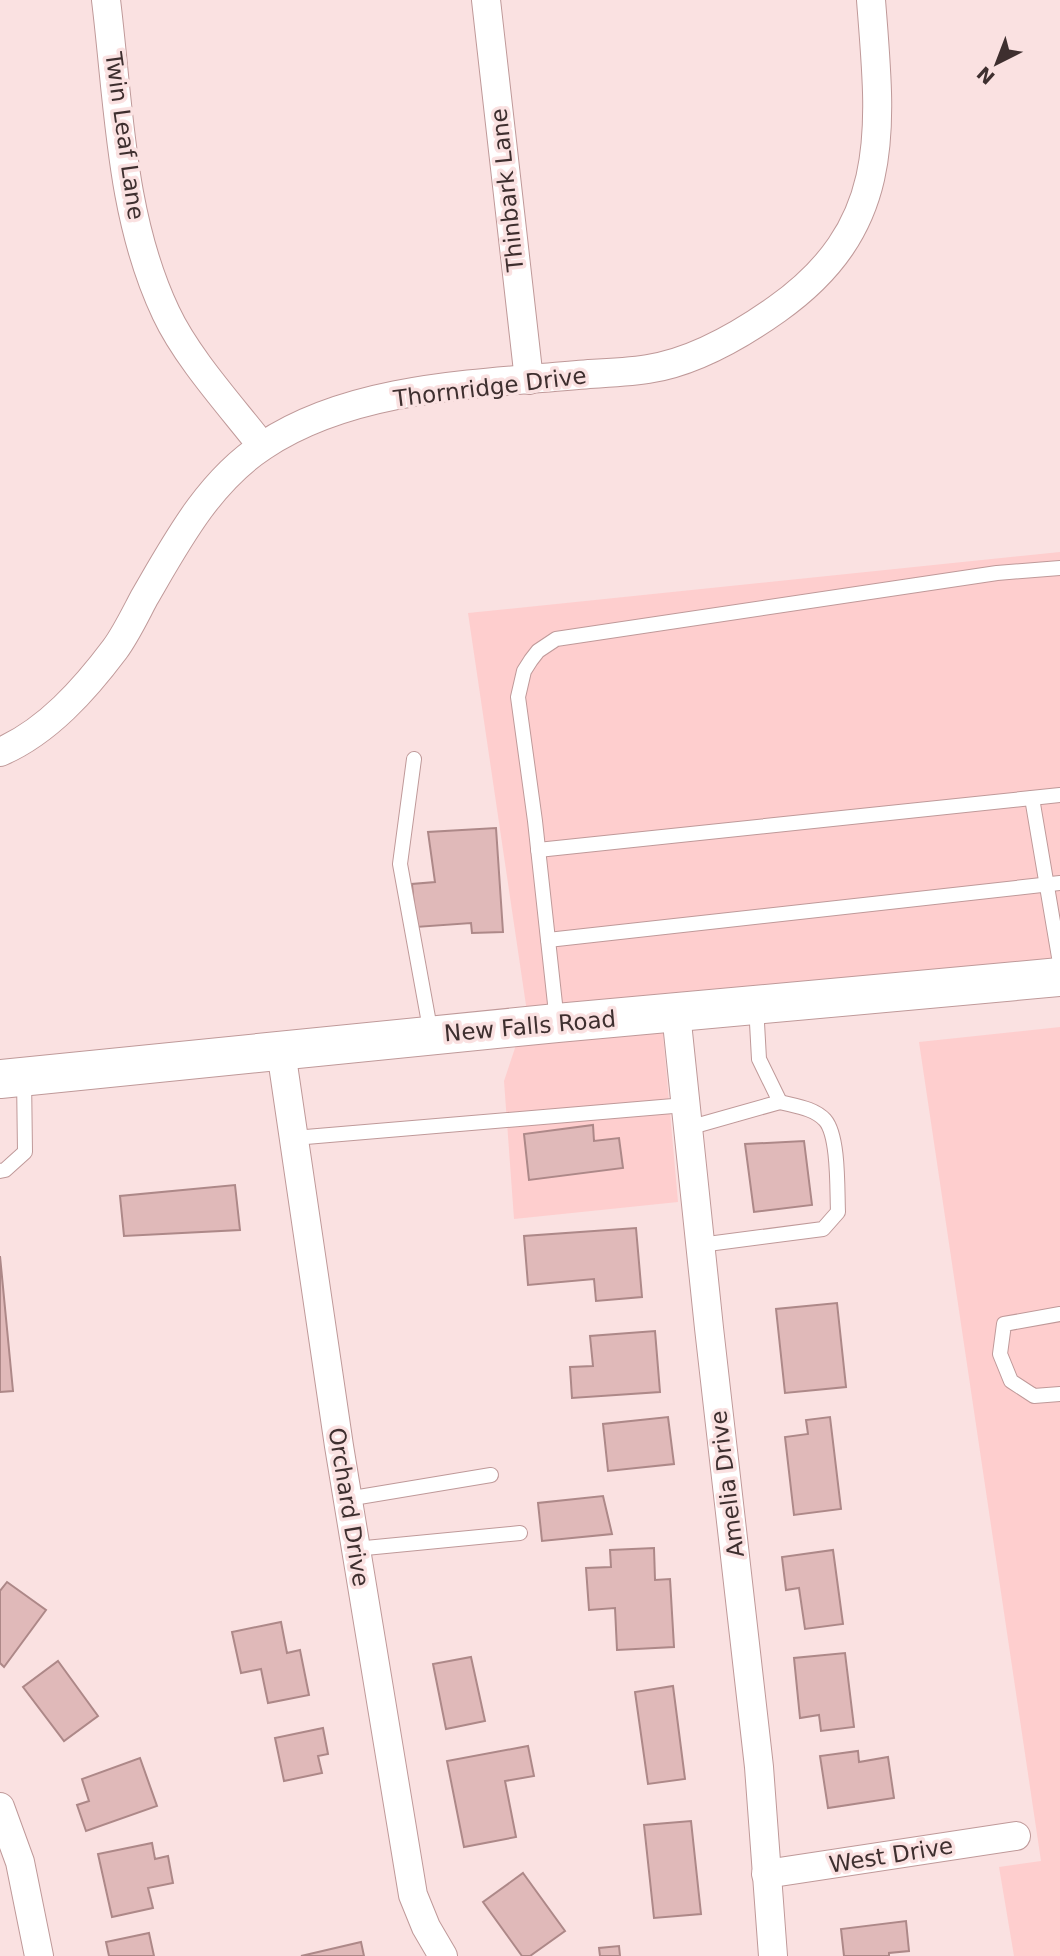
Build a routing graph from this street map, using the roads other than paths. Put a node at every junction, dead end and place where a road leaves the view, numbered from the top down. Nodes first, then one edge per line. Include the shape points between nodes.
1 (106, 0) edge
2 (486, 0) edge
3 (871, 0) edge
4 (529, 380) junction
5 (262, 446) junction
6 (1060, 568) edge
7 (0, 752) edge
8 (414, 758) dead end
9 (1060, 796) edge
10 (1032, 798) junction
11 (538, 850) junction
12 (1054, 883) edge
13 (548, 940) junction
14 (1060, 963) edge
15 (1060, 976) edge
16 (756, 1005) junction
17 (676, 1013) junction
18 (557, 1023) junction
19 (431, 1036) junction
20 (281, 1051) junction
21 (12, 1078) edge
22 (780, 1102) junction
23 (687, 1116) junction
24 (294, 1138) junction
25 (0, 1171) edge
26 (700, 1244) junction
27 (1060, 1314) edge
28 (1060, 1394) edge
29 (491, 1475) dead end
30 (348, 1499) junction
31 (520, 1533) dead end
32 (355, 1549) junction
33 (0, 1807) edge
34 (1016, 1836) dead end
35 (766, 1874) junction
36 (39, 1956) edge
37 (443, 1956) edge
38 (774, 1956) edge

1 - 5 street, Twin Leaf Lane via 133,215 156,290 188,349
2 - 4 street, Thinbark Lane
3 - 4 street, Thornridge Drive via 877,142 870,182 843,244 820,273 753,327 700,353 650,369
4 - 5 street, Thornridge Drive via 439,389 355,405 325,414
5 - 7 street, Thornridge Drive via 223,478 200,509 116,648 68,704
6 - 11 lane via 997,573 556,639 531,660 519,688
8 - 19 lane via 400,864
9 - 10 lane
10 - 11 lane
10 - 12 lane
11 - 13 lane
12 - 13 lane
12 - 14 lane
13 - 18 lane
15 - 16 main road, New Falls Road
16 - 17 main road, New Falls Road
16 - 22 lane via 759,1059
17 - 18 main road, New Falls Road
17 - 23 street, Amelia Drive
18 - 19 main road, New Falls Road
19 - 20 main road, New Falls Road
20 - 21 main road, New Falls Road
20 - 24 street, Orchard Drive
21 - 25 lane via 25,1152
22 - 23 lane
22 - 26 lane via 807,1108 826,1121 834,1140 838,1212 823,1229
23 - 24 lane
23 - 26 street, Amelia Drive
24 - 30 street, Orchard Drive
26 - 35 street, Amelia Drive via 759,1767
27 - 28 lane via 1004,1324 1000,1354 1011,1381 1034,1396
29 - 30 lane
30 - 32 street, Orchard Drive
31 - 32 lane
32 - 37 street, Orchard Drive via 413,1895
33 - 36 street via 20,1863
34 - 35 street, West Drive
35 - 38 street, Amelia Drive

